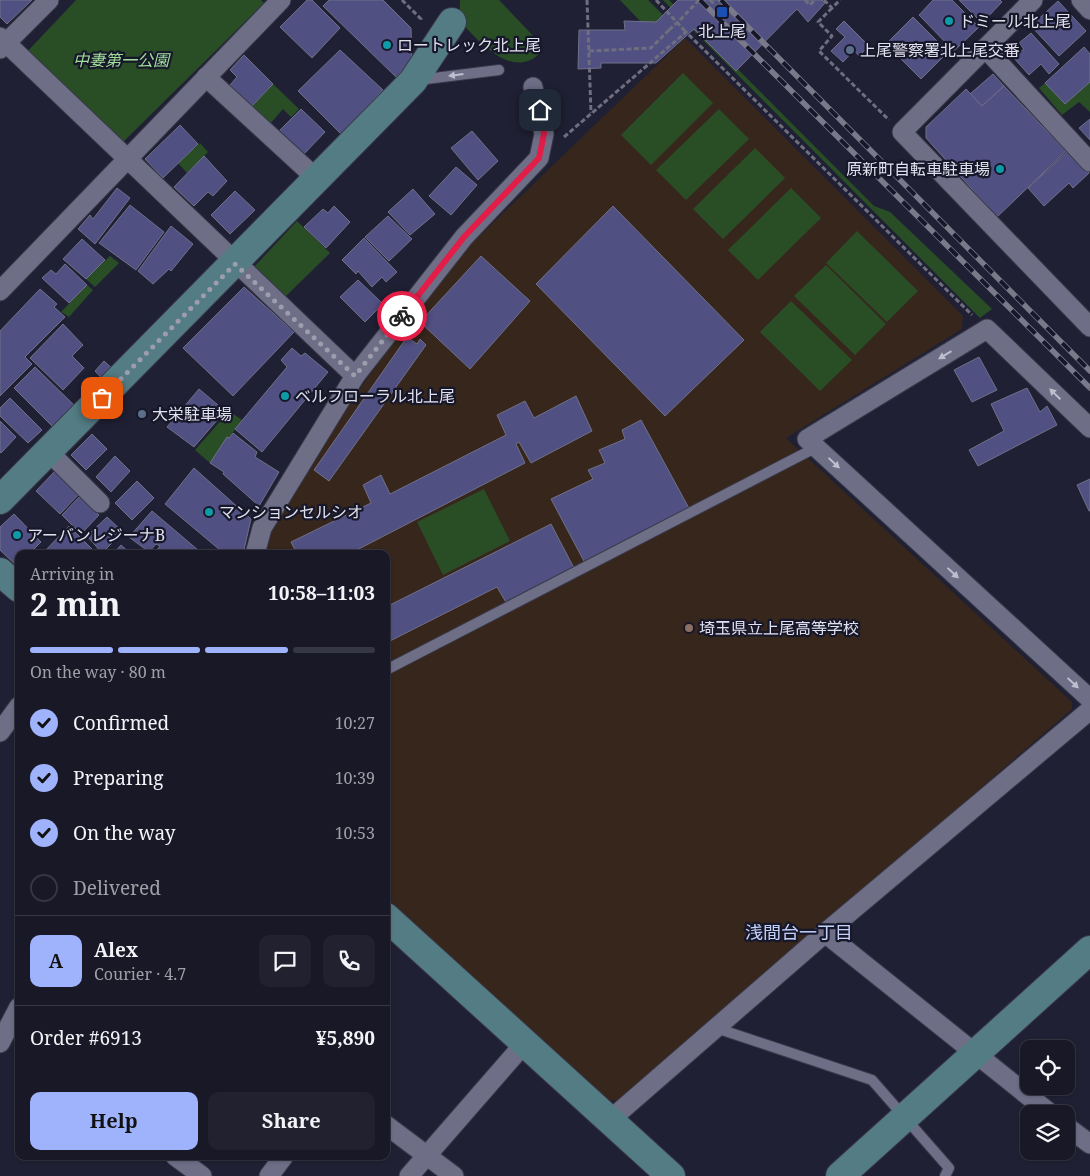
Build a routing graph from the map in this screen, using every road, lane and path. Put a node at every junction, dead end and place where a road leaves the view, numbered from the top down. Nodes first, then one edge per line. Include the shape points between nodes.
1 (49, 0) edge
2 (279, 0) edge
3 (587, 0) edge
4 (656, 0) edge
5 (699, 0) edge
6 (710, 0) edge
7 (805, 0) edge
8 (815, 0) edge
9 (824, 0) edge
10 (840, 0) edge
11 (1033, 0) edge
12 (1081, 0) edge
13 (832, 8) junction
14 (1090, 10) edge
15 (722, 12) dead end
16 (452, 22) dead end
17 (686, 32) junction
18 (2, 43) edge
19 (985, 48) junction
20 (589, 51) junction
21 (499, 70) dead end
22 (206, 77) junction
23 (413, 81) junction
24 (533, 87) dead end
25 (592, 113) junction
26 (902, 132) junction
27 (539, 158) junction
28 (127, 159) junction
29 (1090, 162) edge
30 (317, 180) junction
31 (235, 264) junction
32 (0, 291) edge
33 (1090, 327) edge
34 (987, 329) junction
35 (355, 376) junction
36 (1090, 428) edge
37 (816, 447) junction
38 (48, 451) junction
39 (0, 500) edge
40 (100, 502) dead end
41 (256, 550) edge
42 (0, 572) edge
43 (15, 585) edge
44 (390, 668) edge
45 (1090, 699) edge
46 (1090, 710) edge
47 (15, 711) edge
48 (0, 732) edge
49 (390, 921) edge
50 (825, 933) junction
51 (1090, 950) edge
52 (15, 1016) edge
53 (716, 1028) junction
54 (6, 1036) edge
55 (524, 1044) junction
56 (975, 1055) junction
57 (1039, 1105) edge
58 (906, 1118) junction
59 (610, 1120) junction
60 (390, 1128) edge
61 (1075, 1133) edge
62 (1090, 1144) edge
63 (428, 1155) junction
64 (180, 1160) edge
65 (281, 1160) edge
66 (202, 1176) edge
67 (269, 1176) edge
68 (410, 1176) edge
69 (454, 1176) edge
70 (671, 1176) edge
71 (840, 1176) edge
72 (945, 1176) edge

1 - 18 street
2 - 22 street
3 - 20 path
4 - 17 path
5 - 20 path, bridge via 651,48
6 - 15 path
7 - 8 path via 810,5
9 - 13 path
10 - 13 path
11 - 19 street
12 - 14 street
13 - 26 path via 818,22 832,36 819,51
16 - 23 street
17 - 25 path
17 - 34 path
18 - 28 street
19 - 26 street
19 - 29 street
20 - 25 path
21 -> 23 lane
22 - 28 street
22 - 30 street
23 - 30 street
24 - 27 street via 544,134
25 - 27 path
26 - 33 street
27 - 35 street via 464,237
28 - 31 street
28 - 32 street
30 - 31 street
31 - 35 street
31 - 38 street
36 -> 34 street
34 -> 37 street via 808,439
35 - 41 street via 262,528
37 - 44 lane
37 -> 45 street
38 - 39 street
38 - 40 street
42 - 43 street
46 - 50 street
47 - 48 street
49 - 55 street
50 - 53 street
50 - 56 street
51 - 56 street
52 - 54 street
53 - 58 lane via 872,1080
53 - 59 street
55 - 59 street
55 - 63 street
56 - 57 street
56 - 58 street
58 - 71 street
58 - 72 lane via 949,1168
59 - 70 street
60 - 63 street
61 - 62 street
63 - 68 street
63 - 69 street
64 - 66 street
65 - 67 street

